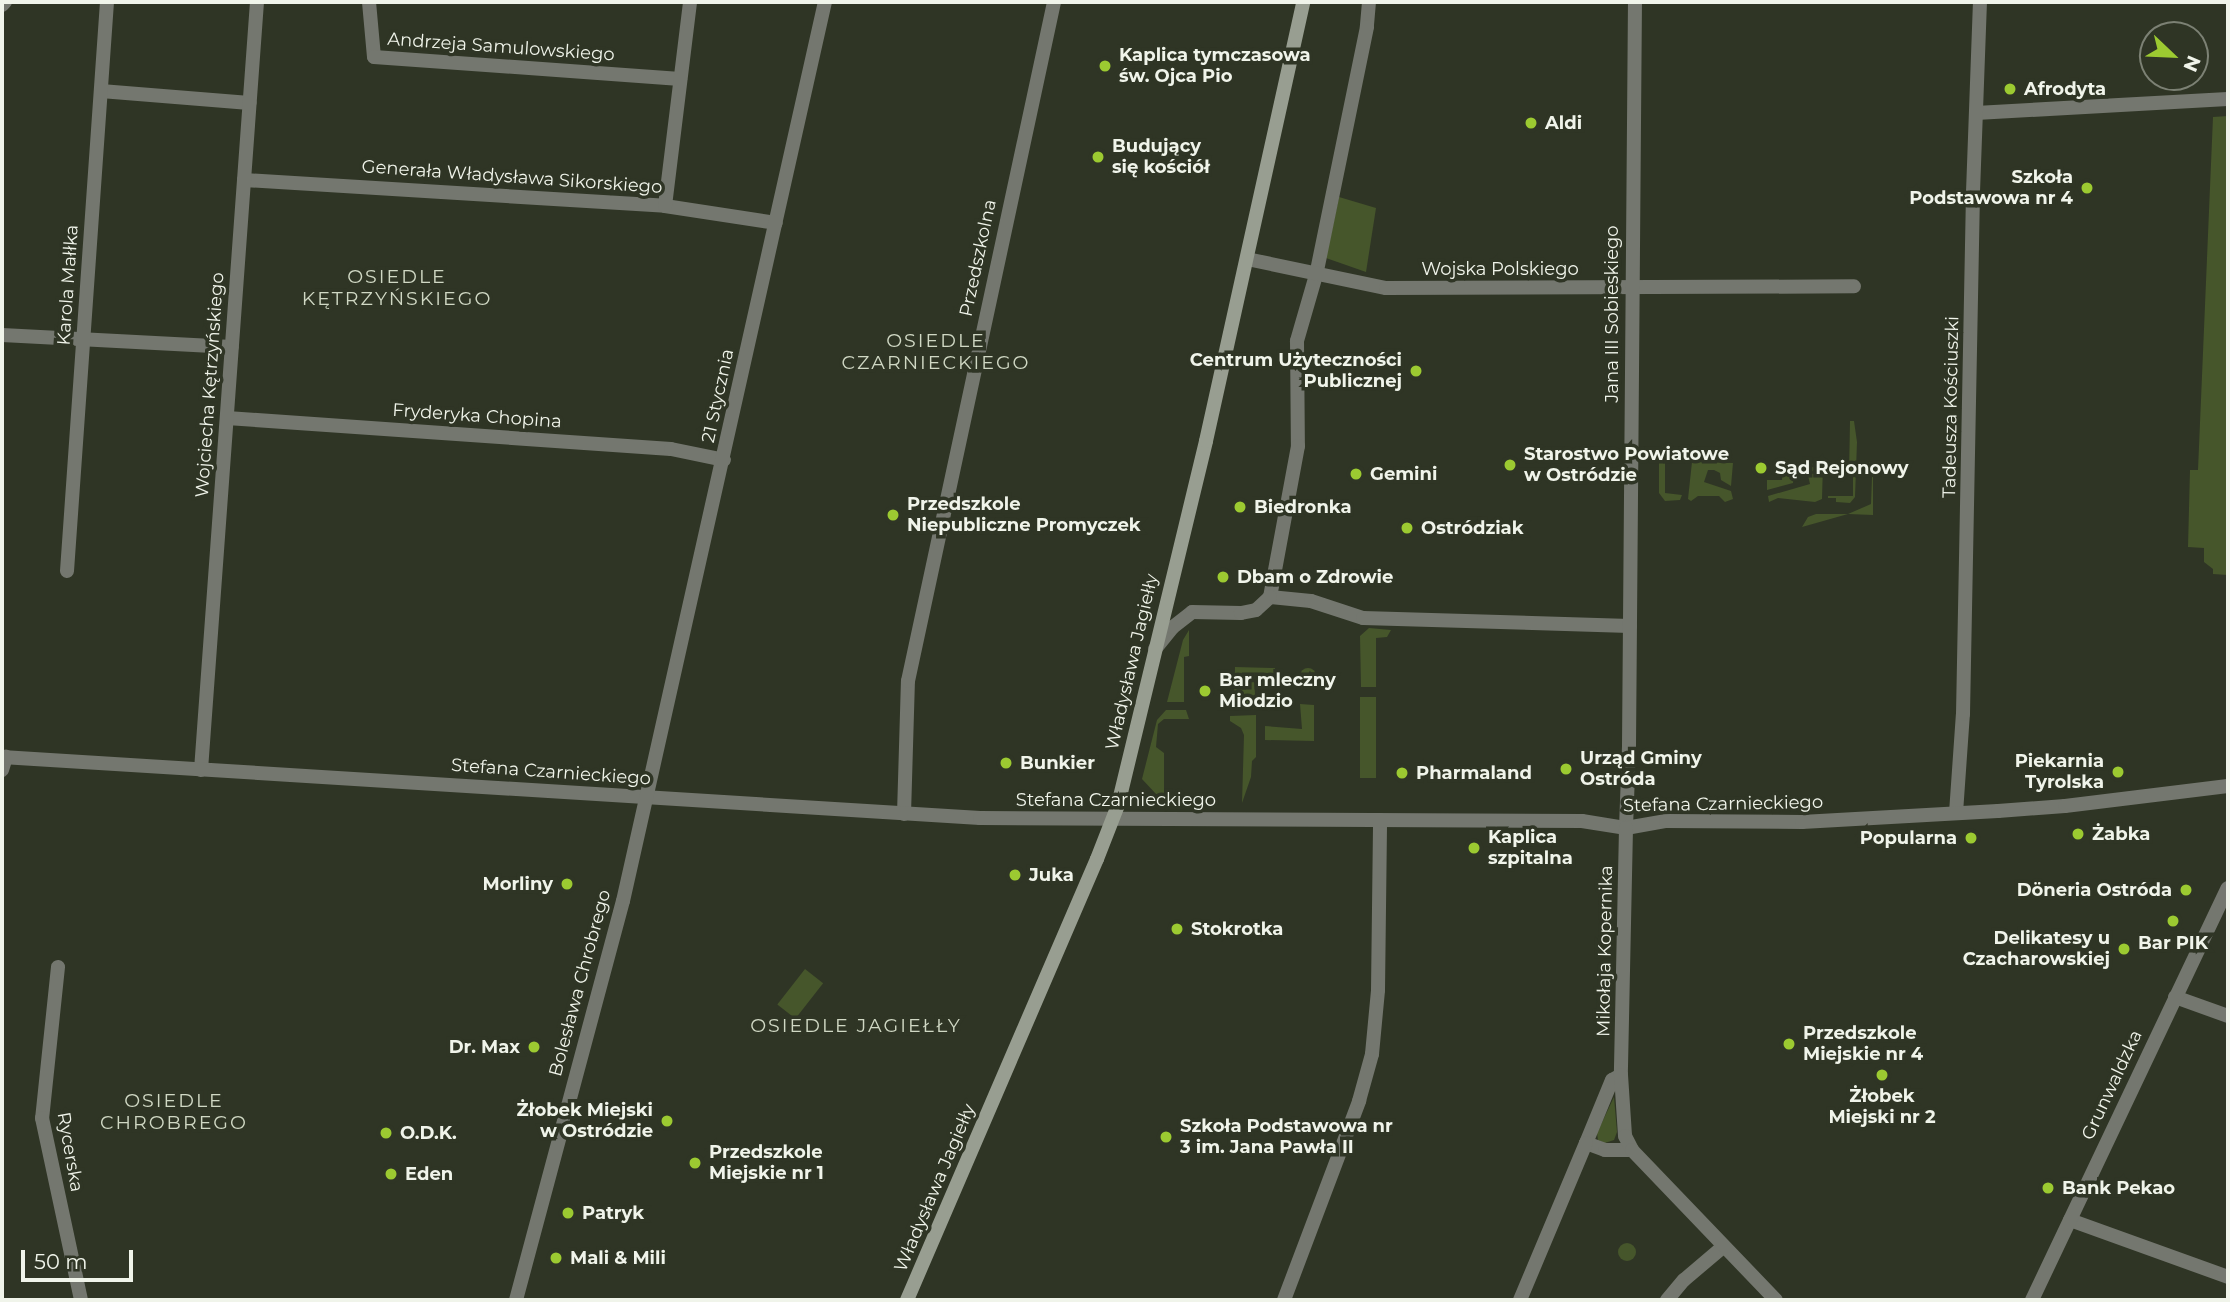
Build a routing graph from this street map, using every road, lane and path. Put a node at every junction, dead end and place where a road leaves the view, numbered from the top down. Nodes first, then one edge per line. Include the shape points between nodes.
1 (107, 2) edge
2 (257, 2) edge
3 (369, 2) edge
4 (690, 2) edge
5 (825, 2) edge
6 (1054, 2) edge
7 (1303, 2) edge
8 (1369, 2) edge
9 (1635, 2) edge
10 (1980, 2) edge
11 (680, 79) junction
12 (101, 91) junction
13 (2228, 99) edge
14 (250, 103) junction
15 (1976, 113) junction
16 (244, 180) junction
17 (665, 206) junction
18 (776, 223) junction
19 (1247, 259) junction
20 (1316, 275) junction
21 (1854, 286) dead end
22 (1632, 288) junction
23 (2, 335) edge
24 (84, 338) junction
25 (232, 347) junction
26 (227, 418) junction
27 (724, 460) junction
28 (67, 571) dead end
29 (1270, 597) junction
30 (1630, 626) junction
31 (1154, 650) junction
32 (3, 761) edge
33 (201, 770) junction
34 (2228, 786) edge
35 (646, 797) junction
36 (1956, 813) junction
37 (904, 814) junction
38 (1113, 819) junction
39 (1380, 820) junction
40 (1626, 828) junction
41 (2228, 888) edge
42 (58, 967) dead end
43 (2175, 997) junction
44 (2228, 1016) edge
45 (1621, 1075) junction
46 (1586, 1143) junction
47 (1632, 1150) junction
48 (2070, 1220) junction
49 (1724, 1246) junction
50 (2228, 1277) edge
51 (81, 1300) edge
52 (516, 1300) edge
53 (907, 1300) edge
54 (1284, 1300) edge
55 (1520, 1300) edge
56 (1667, 1300) edge
57 (1776, 1300) edge
58 (2032, 1300) edge

1 - 12 street, Karola Małłka
2 - 14 street, Wojciecha Kętrzyńskiego
3 - 11 street, Andrzeja Samulowskiego via 374,57
4 - 11 street
5 - 18 street, 21 Stycznia
6 - 37 street, Przedszkolna via 908,681
7 - 19 main road, Władysława Jagiełły
8 - 20 street
9 - 22 street, Jana III Sobieskiego
10 - 15 street, Tadeusza Kościuszki
11 - 17 street
12 - 14 street
12 - 24 street, Karola Małłka
13 - 15 street
14 - 16 street, Wojciecha Kętrzyńskiego
15 - 36 street, Tadeusza Kościuszki via 1963,720
16 - 17 street, Generała Władysława Sikorskiego
16 - 25 street, Wojciecha Kętrzyńskiego
17 - 18 street, Generała Władysława Sikorskiego
18 - 27 street, 21 Stycznia
19 - 20 street, Wojska Polskiego
19 - 31 main road, Władysława Jagiełły
20 - 22 street, Wojska Polskiego via 1386,288
20 - 29 street via 1297,341 1298,446
21 - 22 street, Wojska Polskiego
22 - 30 street, Jana III Sobieskiego
23 - 24 street
24 - 25 street
24 - 28 street, Karola Małłka
25 - 26 street, Wojciecha Kętrzyńskiego
26 - 27 street, Fryderyka Chopina via 671,449
26 - 33 street, Wojciecha Kętrzyńskiego
27 - 35 street, 21 Stycznia
29 - 30 street via 1311,601 1363,618
29 - 31 street via 1248,612 1192,612
30 - 40 street, Jana III Sobieskiego
31 - 38 main road, Władysława Jagiełły
32 - 33 street, Stefana Czarnieckiego
33 - 35 street, Stefana Czarnieckiego
34 - 36 street, Stefana Czarnieckiego via 2065,806
35 - 37 street, Stefana Czarnieckiego
35 - 52 street, Bolesława Chrobrego via 609,957
36 - 40 street, Stefana Czarnieckiego via 1802,822 1666,821
37 - 38 street, Stefana Czarnieckiego
38 - 39 street, Stefana Czarnieckiego
38 - 53 main road, Władysława Jagiełły
39 - 40 street, Stefana Czarnieckiego via 1582,821
39 - 54 street via 1378,990 1371,1054 1359,1101
40 - 45 street, Mikołaja Kopernika
41 - 43 street, Grunwaldzka
42 - 51 street, Rycerska via 41,1118
43 - 44 street
43 - 48 street, Grunwaldzka
45 - 46 street via 1612,1080
45 - 47 street, Mikołaja Kopernika via 1625,1136
46 - 47 street via 1605,1150
46 - 55 street
47 - 49 street, Mikołaja Kopernika
48 - 50 street
48 - 58 street, Grunwaldzka
49 - 56 street
49 - 57 street, Mikołaja Kopernika

